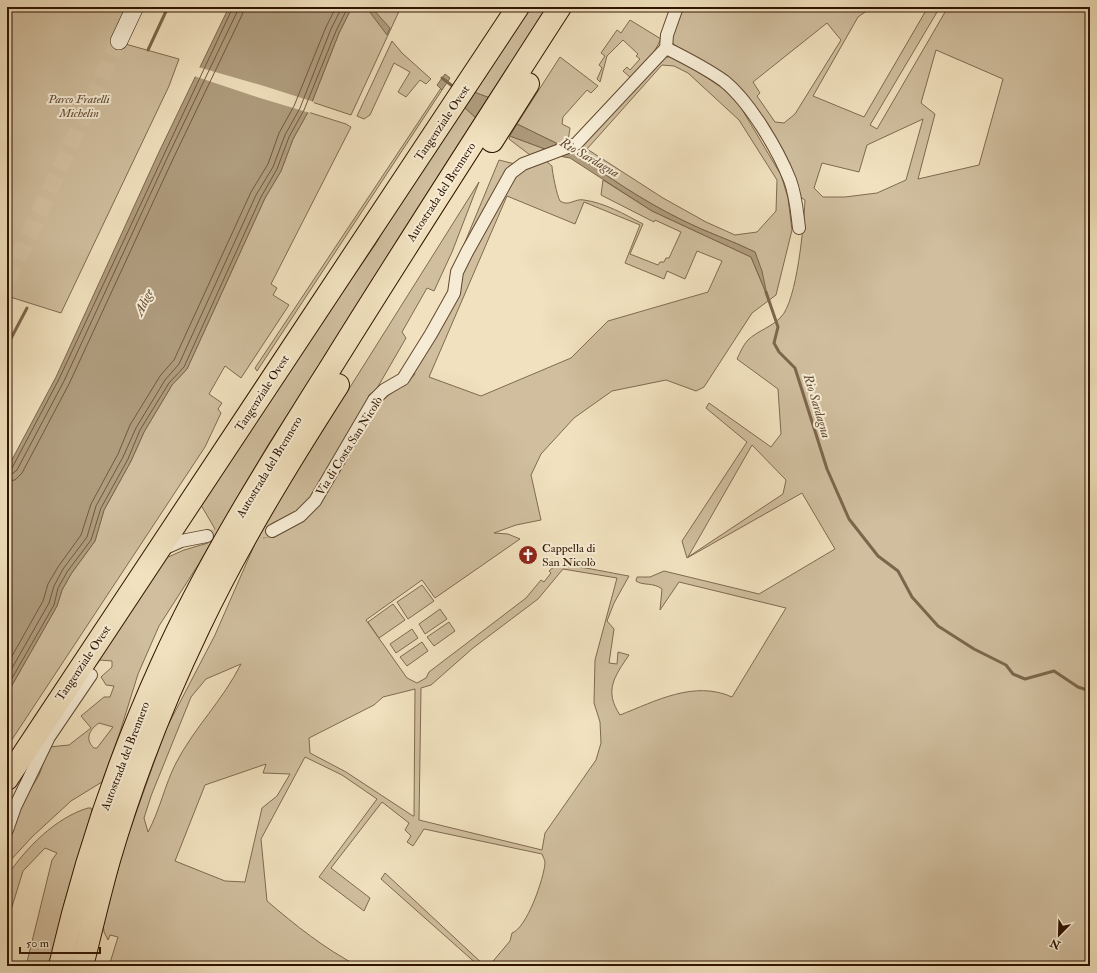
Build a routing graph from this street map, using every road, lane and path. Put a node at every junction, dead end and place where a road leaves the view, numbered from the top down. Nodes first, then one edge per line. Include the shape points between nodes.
1 (135, 7) edge
2 (505, 7) edge
3 (518, 7) edge
4 (560, 7) edge
5 (577, 7) edge
6 (677, 7) edge
7 (119, 41) tunnel mouth
8 (666, 48) junction
9 (456, 91) junction
10 (504, 107) junction
11 (491, 127) junction
12 (799, 228) dead end
13 (272, 531) tunnel mouth
14 (207, 536) tunnel mouth
15 (156, 553) junction
16 (91, 676) dead end
17 (38, 730) junction
18 (7, 756) edge
19 (7, 779) edge
20 (7, 797) edge
21 (7, 830) edge
22 (60, 966) edge
23 (82, 966) edge

1 - 7 street
2 - 9 highway, Tangenziale Ovest
3 - 9 highway, Tangenziale Ovest
4 - 10 highway, Autostrada del Brennero
5 - 10 highway, Autostrada del Brennero
6 - 8 street via 667,35
8 - 12 street via 725,82 756,117 790,180
8 - 13 street, Via di Costa San Nicolò via 576,144 523,164 505,180 466,252 458,272 454,293 403,379 384,390 374,400 315,501 307,510
9 - 15 highway, Tangenziale Ovest
9 - 18 highway, Tangenziale Ovest
10 - 11 highway, Autostrada del Brennero
11 - 22 highway, Autostrada del Brennero via 249,498 203,580 161,665 127,746 90,853
11 - 23 highway, Autostrada del Brennero via 403,279 260,511 199,626 129,798 109,860
14 - 15 street via 181,541
15 - 17 highway, Tangenziale Ovest
16 - 21 street via 49,737 15,807
17 - 19 highway, Tangenziale Ovest
17 - 20 highway via 24,771

